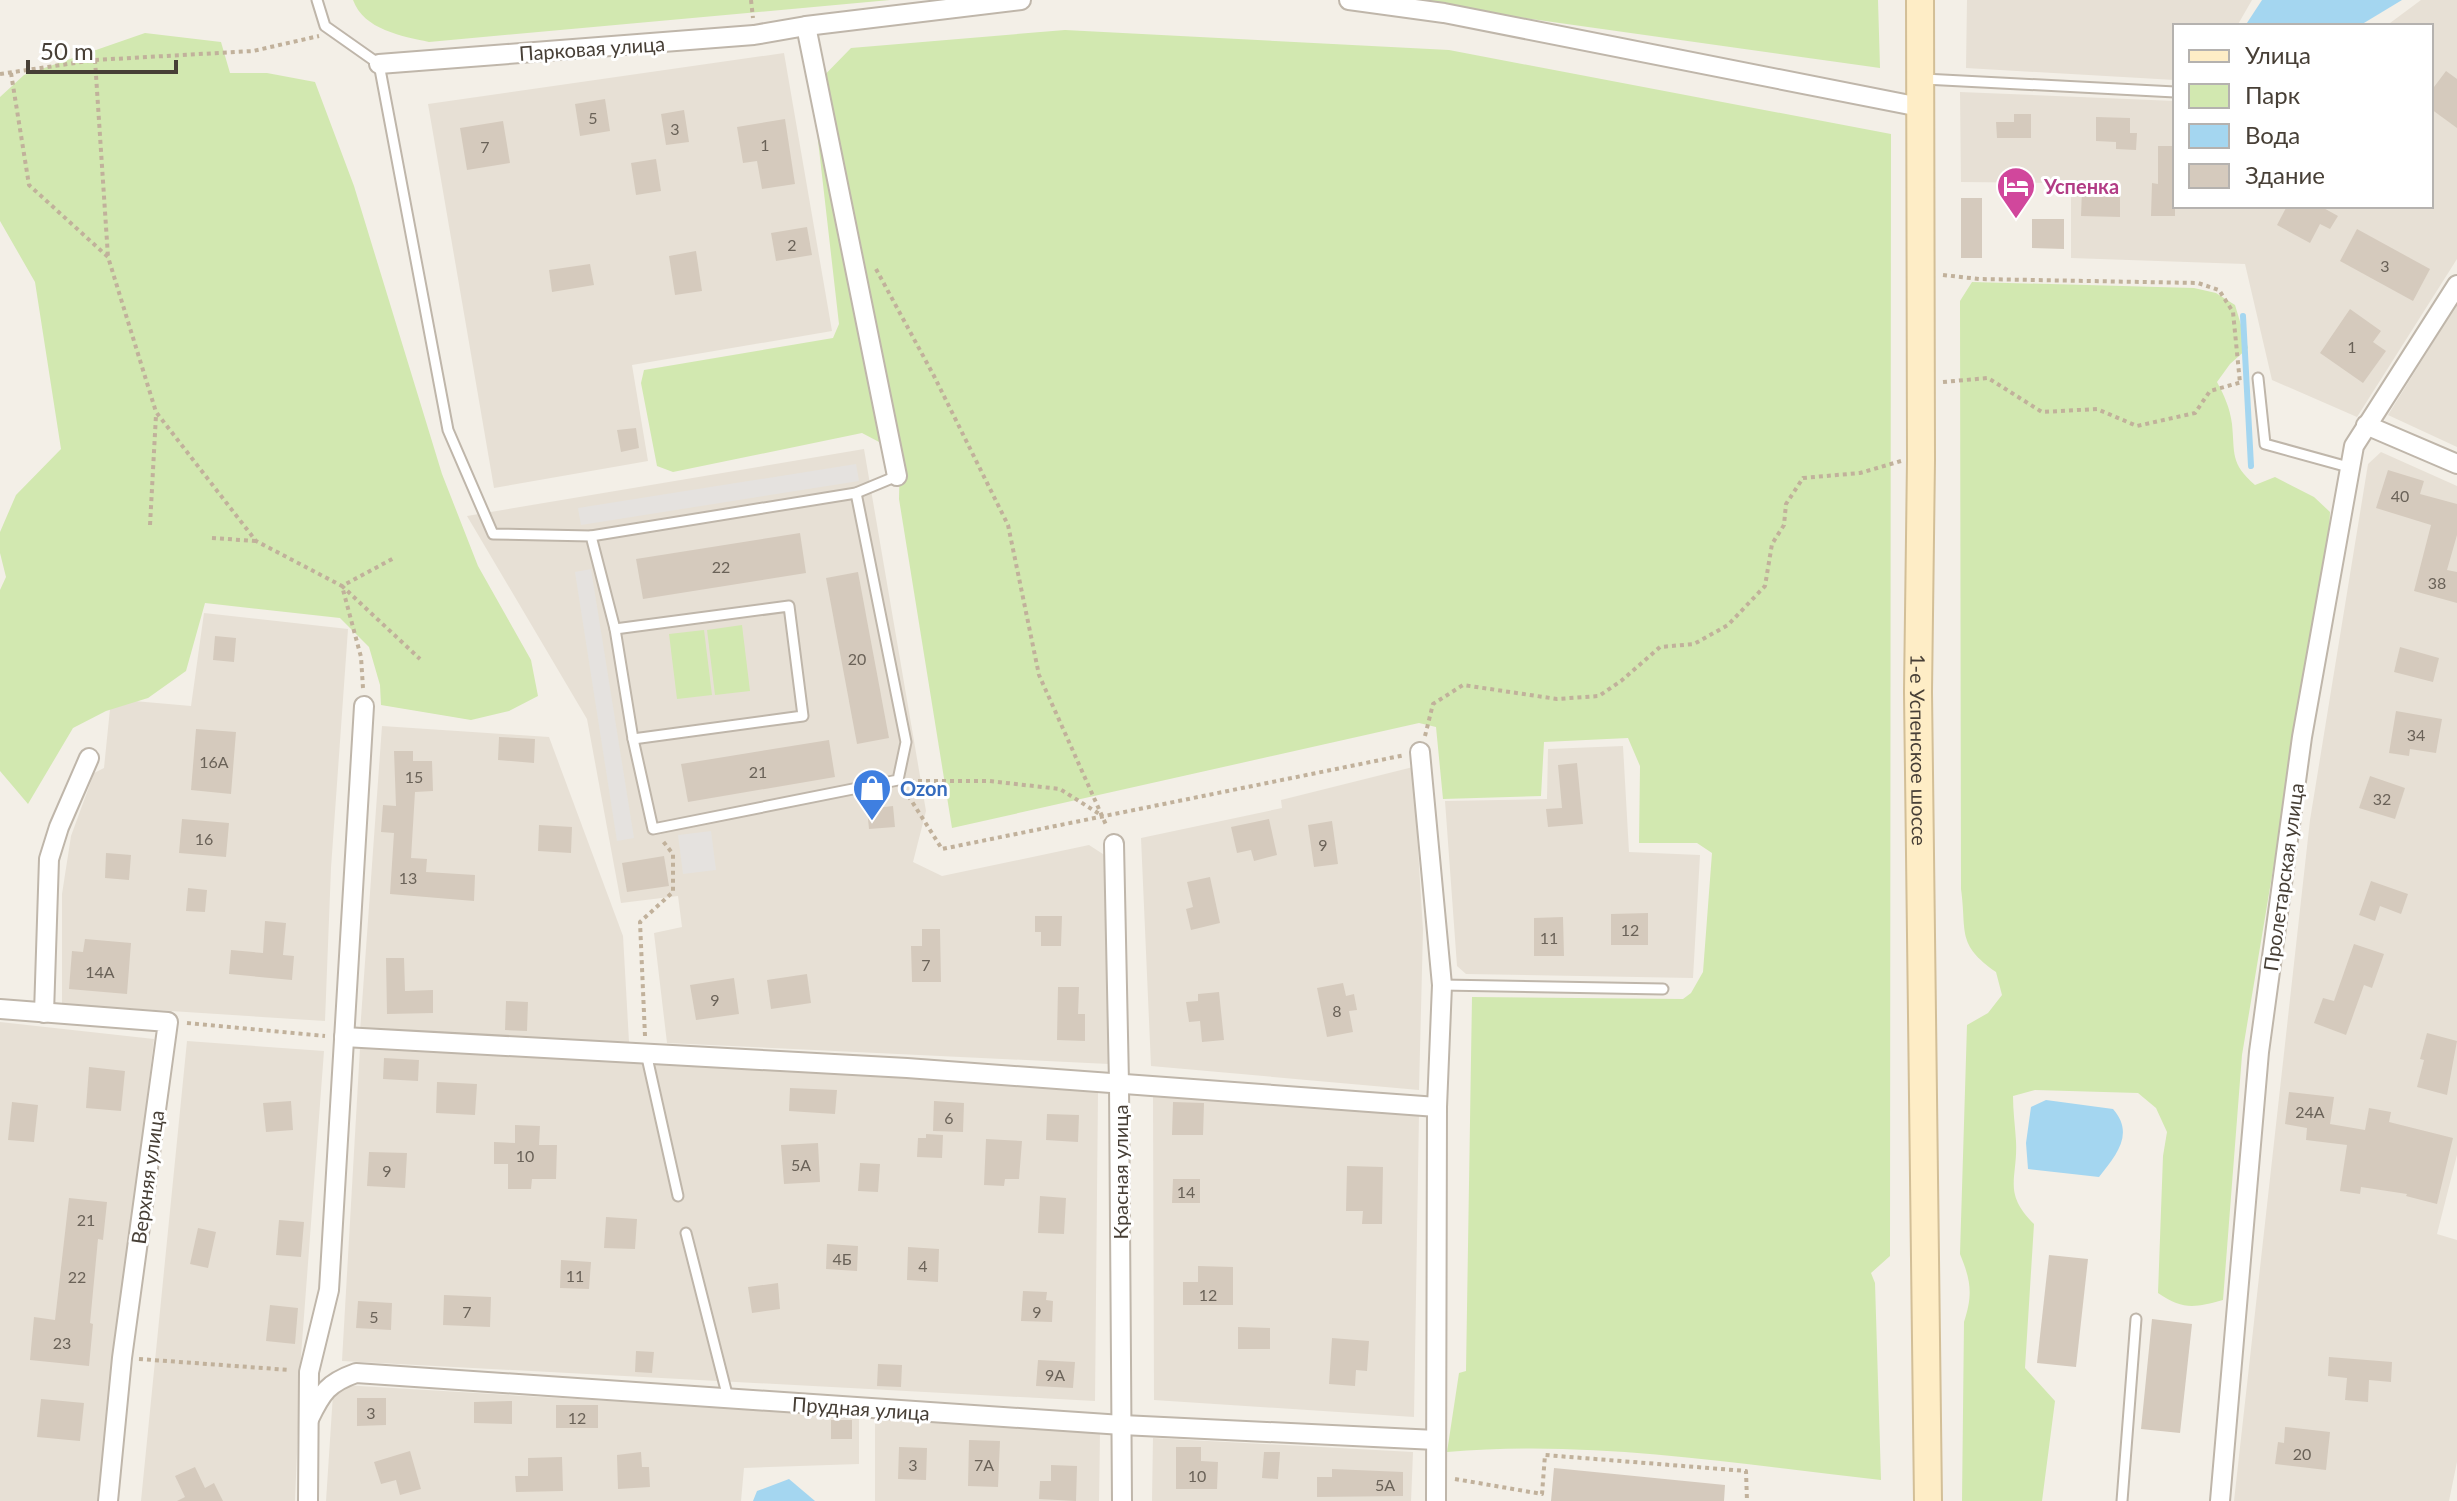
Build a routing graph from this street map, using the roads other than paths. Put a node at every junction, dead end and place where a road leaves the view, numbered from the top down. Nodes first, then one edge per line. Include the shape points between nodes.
1 (317, 0) edge
2 (1021, 0) edge
3 (1349, 0) edge
4 (1920, 0) edge
5 (806, 26) junction
6 (379, 64) junction
7 (1920, 79) junction
8 (2173, 92) edge
9 (1920, 107) junction
10 (2457, 285) edge
11 (2258, 378) dead end
12 (2366, 425) junction
13 (2457, 464) edge
14 (2352, 468) junction
15 (897, 476) joint
16 (856, 493) junction
17 (591, 536) junction
18 (615, 629) junction
19 (364, 706) road end
20 (633, 739) junction
21 (1420, 752) road end
22 (89, 758) dead end
23 (1114, 844) road end
24 (1442, 985) junction
25 (1663, 989) dead end
26 (0, 1009) edge
27 (44, 1013) junction
28 (344, 1037) junction
29 (646, 1053) junction
30 (1119, 1083) junction
31 (1437, 1107) junction
32 (678, 1196) dead end
33 (686, 1233) dead end
34 (2136, 1319) dead end
35 (728, 1398) junction
36 (309, 1419) junction
37 (1122, 1425) junction
38 (1436, 1440) junction
39 (108, 1501) edge
40 (308, 1501) edge
41 (1122, 1501) edge
42 (1436, 1501) edge
43 (1928, 1501) edge
44 (2122, 1501) edge
45 (2220, 1501) edge

1 - 6 lane via 325,26
2 - 5 street, Парковая улица
3 - 9 street via 1444,13
4 - 7 main road, 1-е Успенское шоссе
5 - 6 street, Парковая улица via 754,35
5 - 15 street
6 - 17 lane via 448,430 493,534
7 - 8 lane
7 - 9 main road, 1-е Успенское шоссе
9 - 43 main road, 1-е Успенское шоссе via 1918,692
10 - 12 street, Пролетарская улица
11 - 14 lane via 2265,444
12 - 13 street
12 - 14 street, Пролетарская улица via 2354,446
14 - 45 street, Пролетарская улица via 2302,737 2259,1052
15 - 16 lane
16 - 17 lane
16 - 20 lane via 906,742 898,780 653,829
17 - 18 lane
18 - 20 lane
18 - 20 lane via 789,606 803,716
19 - 28 street
21 - 24 street
22 - 27 street via 49,859
23 - 30 street, Красная улица
24 - 25 lane
24 - 31 street
26 - 27 street
27 - 39 street, Верхняя улица via 168,1022
28 - 29 street
28 - 36 street via 329,1290 309,1372
29 - 30 street
29 - 32 lane
30 - 31 street
30 - 37 street, Красная улица
31 - 38 street
33 - 35 lane
34 - 44 lane
35 - 36 street, Прудная улица via 356,1373 321,1394
35 - 37 street, Прудная улица
36 - 40 street
37 - 38 street, Прудная улица
37 - 41 street, Красная улица
38 - 42 street

